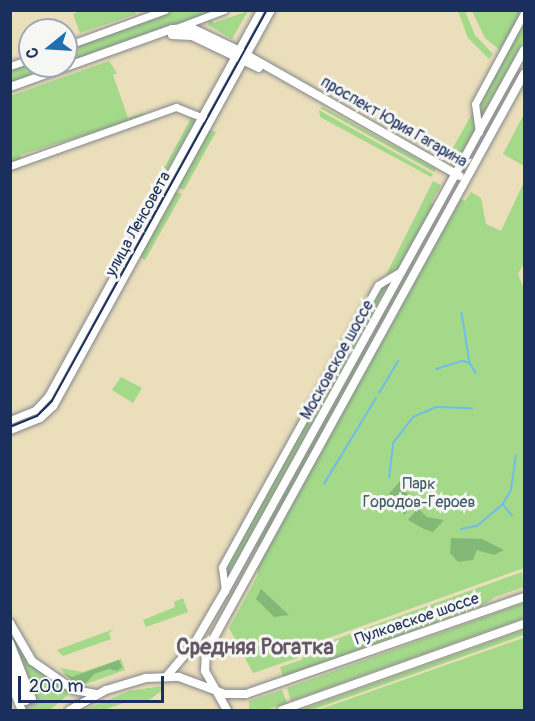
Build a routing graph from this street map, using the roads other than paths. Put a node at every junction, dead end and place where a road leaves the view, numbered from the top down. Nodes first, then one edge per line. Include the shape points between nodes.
1 (165, 10) edge
2 (224, 10) edge
3 (260, 10) edge
4 (271, 10) edge
5 (525, 13) edge
6 (172, 29) junction
7 (78, 42) edge
8 (525, 50) edge
9 (241, 56) junction
10 (525, 74) edge
11 (10, 87) edge
12 (10, 92) edge
13 (202, 117) junction
14 (210, 122) junction
15 (479, 132) junction
16 (10, 166) edge
17 (455, 175) junction
18 (465, 182) junction
19 (404, 269) junction
20 (10, 420) edge
21 (10, 430) edge
22 (248, 551) junction
23 (258, 556) junction
24 (225, 591) junction
25 (525, 597) edge
26 (10, 623) edge
27 (525, 624) edge
28 (10, 643) edge
29 (10, 662) edge
30 (166, 677) junction
31 (10, 681) edge
32 (216, 691) junction
33 (96, 694) junction
34 (22, 711) tunnel mouth
35 (70, 711) edge
36 (227, 711) edge
37 (282, 711) edge

1 - 7 street
2 - 6 street
3 - 9 street, улица Ленсовета
4 - 9 street, улица Ленсовета
5 - 15 street via 475,104
6 - 9 main road, проспект Юрия Гагарина via 196,29
6 - 11 main road, проспект Юрия Гагарина
8 - 15 main road, Московское шоссе
9 - 12 main road, проспект Юрия Гагарина via 192,36 174,34
9 - 13 street, улица Ленсовета
9 - 14 street, улица Ленсовета
9 - 17 main road, проспект Юрия Гагарина
10 - 18 main road, Московское шоссе
13 - 14 street
13 - 16 street via 176,107
13 - 20 street, улица Ленсовета via 48,396 35,410
14 - 21 street, улица Ленсовета via 53,406 40,418
15 - 17 main road, Московское шоссе
17 - 18 main road, проспект Юрия Гагарина
17 - 19 main road, Московское шоссе
18 - 23 main road, Московское шоссе
19 - 22 main road, Московское шоссе
19 - 24 street via 378,285 222,567
22 - 23 main road
22 - 24 main road, Московское шоссе
23 - 32 main road, Московское шоссе via 204,658 204,667
24 - 30 main road, Московское шоссе via 194,644
25 - 32 main road, Пулковское шоссе via 246,694
26 - 33 main road via 32,661 74,690
27 - 37 main road
28 - 29 main road via 29,700
30 - 32 main road, Пулковское шоссе via 196,681
30 - 33 main road, Пулковское шоссе via 137,680
31 - 34 main road
32 - 36 main road, Московское шоссе
33 - 35 main road, Пулковское шоссе

